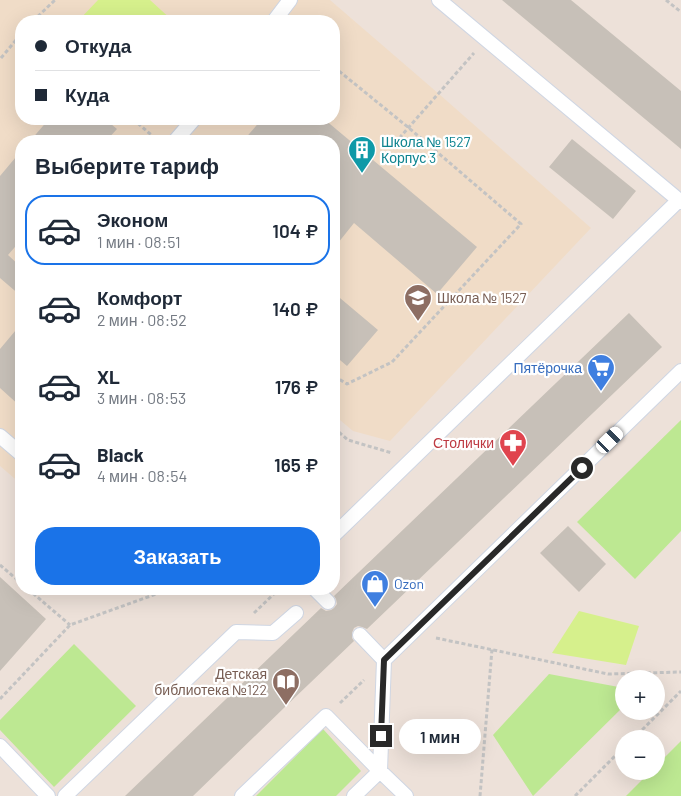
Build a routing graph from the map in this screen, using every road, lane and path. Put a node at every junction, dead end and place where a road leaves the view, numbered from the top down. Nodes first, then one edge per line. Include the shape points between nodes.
1 (55, 0) edge
2 (290, 0) edge
3 (439, 0) edge
4 (666, 0) edge
5 (681, 12) edge
6 (39, 15) edge
7 (279, 15) edge
8 (486, 39) junction
9 (15, 41) edge
10 (1, 58) dead end
11 (340, 72) edge
12 (140, 125) edge
13 (189, 125) edge
14 (409, 128) junction
15 (152, 135) edge
16 (180, 135) edge
17 (396, 143) dead end
18 (680, 201) edge
19 (681, 371) edge
20 (340, 380) edge
21 (340, 433) edge
22 (0, 436) edge
23 (15, 449) edge
24 (411, 459) junction
25 (340, 529) edge
26 (0, 565) edge
27 (15, 578) edge
28 (35, 595) edge
29 (153, 595) edge
30 (273, 595) edge
31 (321, 595) edge
32 (328, 602) dead end
33 (296, 612) dead end
34 (70, 625) junction
35 (236, 632) junction
36 (413, 633) junction
37 (360, 635) dead end
38 (492, 649) junction
39 (384, 660) junction
40 (681, 672) edge
41 (681, 691) edge
42 (0, 699) edge
43 (326, 716) junction
44 (642, 730) edge
45 (0, 746) edge
46 (615, 757) edge
47 (380, 771) junction
48 (48, 796) edge
49 (64, 796) edge
50 (242, 796) edge
51 (354, 796) edge
52 (406, 796) edge
53 (480, 796) edge
54 (575, 796) edge

1 - 6 path
2 - 7 lane
3 - 8 lane
4 - 5 path
8 - 14 path
8 - 18 lane
9 - 10 path
11 - 14 path
12 - 15 path
13 - 16 lane
14 - 17 path
14 - 20 path via 521,224 392,362 346,384
18 - 24 lane
19 - 36 lane
21 - 24 path via 348,440
22 - 23 lane
24 - 25 lane
26 - 27 path
28 - 34 path
29 - 34 path
30 - 35 path
31 - 32 lane
33 - 35 lane via 273,632
34 - 42 path
35 - 49 lane
36 - 38 path
36 - 39 lane
37 - 39 lane
38 - 40 path via 608,674
38 - 53 path
39 - 43 path
39 - 47 lane
41 - 44 path
43 - 47 lane
43 - 50 lane
45 - 48 lane
46 - 54 path
47 - 51 lane
47 - 52 lane

